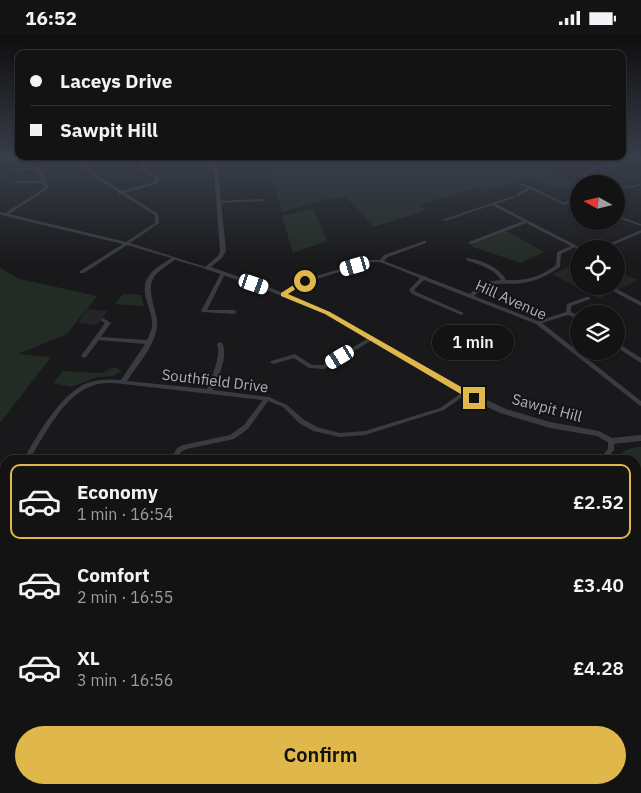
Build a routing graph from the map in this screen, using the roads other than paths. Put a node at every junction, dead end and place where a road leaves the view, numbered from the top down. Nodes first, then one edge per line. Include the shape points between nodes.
1 (40, 192) edge
2 (217, 192) edge
3 (522, 192) edge
4 (540, 192) edge
5 (120, 193) edge
6 (263, 200) dead end
7 (218, 202) junction
8 (570, 202) edge
9 (493, 204) junction
10 (564, 204) junction
11 (570, 207) dead end
12 (3, 214) edge
13 (625, 219) edge
14 (444, 220) dead end
15 (527, 221) junction
16 (641, 225) edge
17 (641, 231) edge
18 (620, 240) edge
19 (424, 242) dead end
20 (126, 243) junction
21 (472, 243) dead end
22 (570, 244) edge
23 (570, 248) edge
24 (175, 258) junction
25 (468, 259) dead end
26 (381, 261) junction
27 (207, 268) junction
28 (82, 272) dead end
29 (224, 273) junction
30 (424, 277) junction
31 (504, 281) junction
32 (283, 295) junction
33 (471, 295) junction
34 (624, 295) edge
35 (588, 298) dead end
36 (641, 304) edge
37 (234, 312) dead end
38 (461, 313) dead end
39 (568, 313) joint
40 (103, 320) dead end
41 (538, 323) junction
42 (98, 338) junction
43 (372, 338) junction
44 (148, 342) junction
45 (220, 344) dead end
46 (625, 350) edge
47 (84, 356) dead end
48 (641, 361) edge
49 (273, 362) dead end
50 (123, 383) junction
51 (209, 392) junction
52 (465, 393) junction
53 (267, 398) junction
54 (641, 404) edge
55 (641, 438) edge
56 (611, 441) junction
57 (29, 455) edge
58 (176, 455) edge
59 (606, 455) edge

1 - 12 street
2 - 7 street
3 - 9 street
4 - 10 street
5 - 20 street via 157,215 157,223
6 - 7 street
7 - 27 street via 223,251
8 - 10 street
9 - 14 street
9 - 15 street
10 - 11 street
12 - 20 street
13 - 16 street
15 - 21 street
15 - 22 street
17 - 18 street
19 - 26 street via 386,255
20 - 24 street
20 - 28 street
23 - 31 street via 559,253 558,266 551,271 527,281
24 - 27 street
24 - 44 street via 158,269 146,288 155,321
25 - 31 street via 494,269
26 - 30 street, Hill Avenue
26 - 32 street via 305,281
27 - 29 street, Sawpit Hill
29 - 32 street, Sawpit Hill
29 - 37 street via 204,311
30 - 33 street, Hill Avenue
30 - 38 street via 410,289 414,293
31 - 33 street via 481,285
32 - 43 street, Sawpit Hill via 327,313
33 - 41 street, Hill Avenue
34 - 36 street
35 - 39 street via 569,305
39 - 41 street
40 - 42 street via 108,323
41 - 54 street, Hill Avenue
42 - 44 street
42 - 47 street
43 - 49 street via 324,367 311,367 295,356
43 - 52 street, Sawpit Hill
44 - 50 street
45 - 51 street via 218,370
46 - 48 street
50 - 51 street, Southfield Drive
50 - 57 street, Southfield Drive via 108,381 87,385 70,396
51 - 53 street, Southfield Drive
52 - 53 street, Southfield Drive via 442,409 364,433 340,435 316,429 301,421 285,406
52 - 56 street, Sawpit Hill via 525,419 600,434
53 - 58 street via 246,427 232,437 184,447
55 - 56 street
56 - 59 street via 611,450

